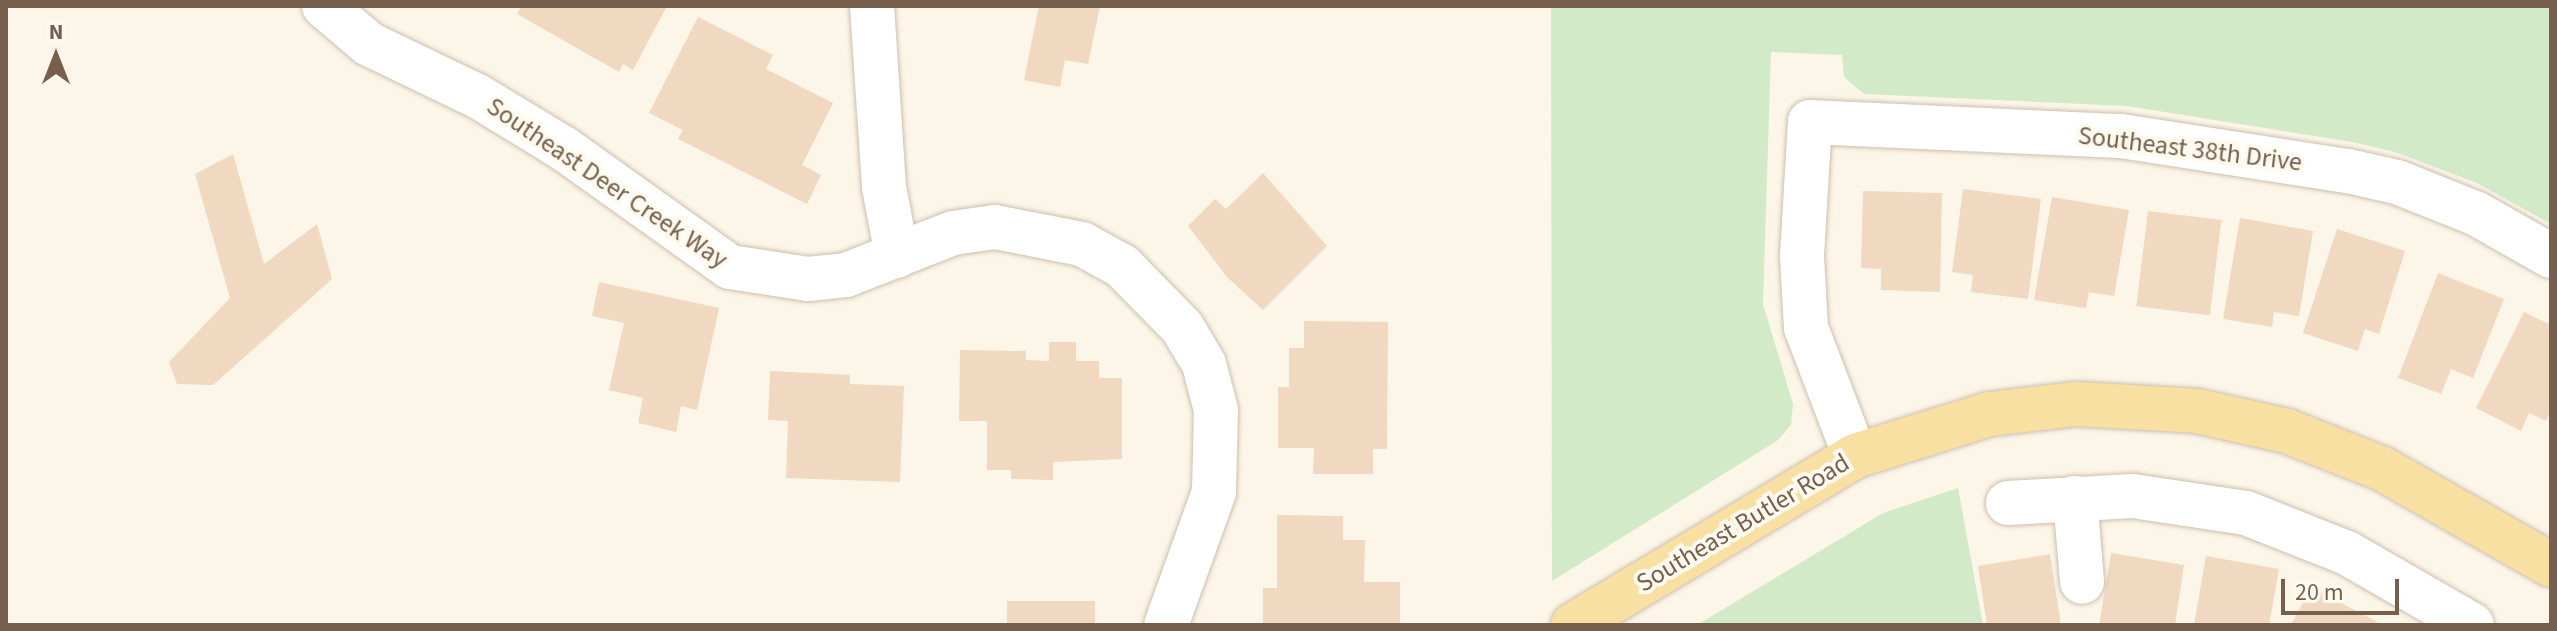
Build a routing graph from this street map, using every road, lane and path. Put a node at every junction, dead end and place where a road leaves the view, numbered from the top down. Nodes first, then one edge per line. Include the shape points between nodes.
1 (324, 6) edge
2 (872, 6) edge
3 (897, 256) junction
4 (2551, 256) edge
5 (1855, 456) junction
6 (2075, 498) junction
7 (2008, 503) dead end
8 (2551, 565) edge
9 (2082, 582) dead end
10 (1166, 625) edge
11 (1573, 625) edge
12 (2472, 625) edge

1 - 3 street, Southeast Deer Creek Way via 369,44 479,97 563,148 730,267 808,279 846,275
2 - 3 street via 884,187
3 - 10 street, Southeast Deer Creek Way via 953,233 995,227 1046,233 1082,244 1122,266 1182,327 1204,364 1216,410 1219,454 1203,533
4 - 5 street, Southeast 38th Drive via 2477,214 2397,182 2348,171 2121,136 1810,122 1804,314
5 - 8 main road, Southeast Butler Road via 2003,412 2111,404 2197,411 2340,449
5 - 11 main road, Southeast Butler Road
6 - 7 street
6 - 9 street
6 - 12 street via 2187,501 2246,513 2347,553

